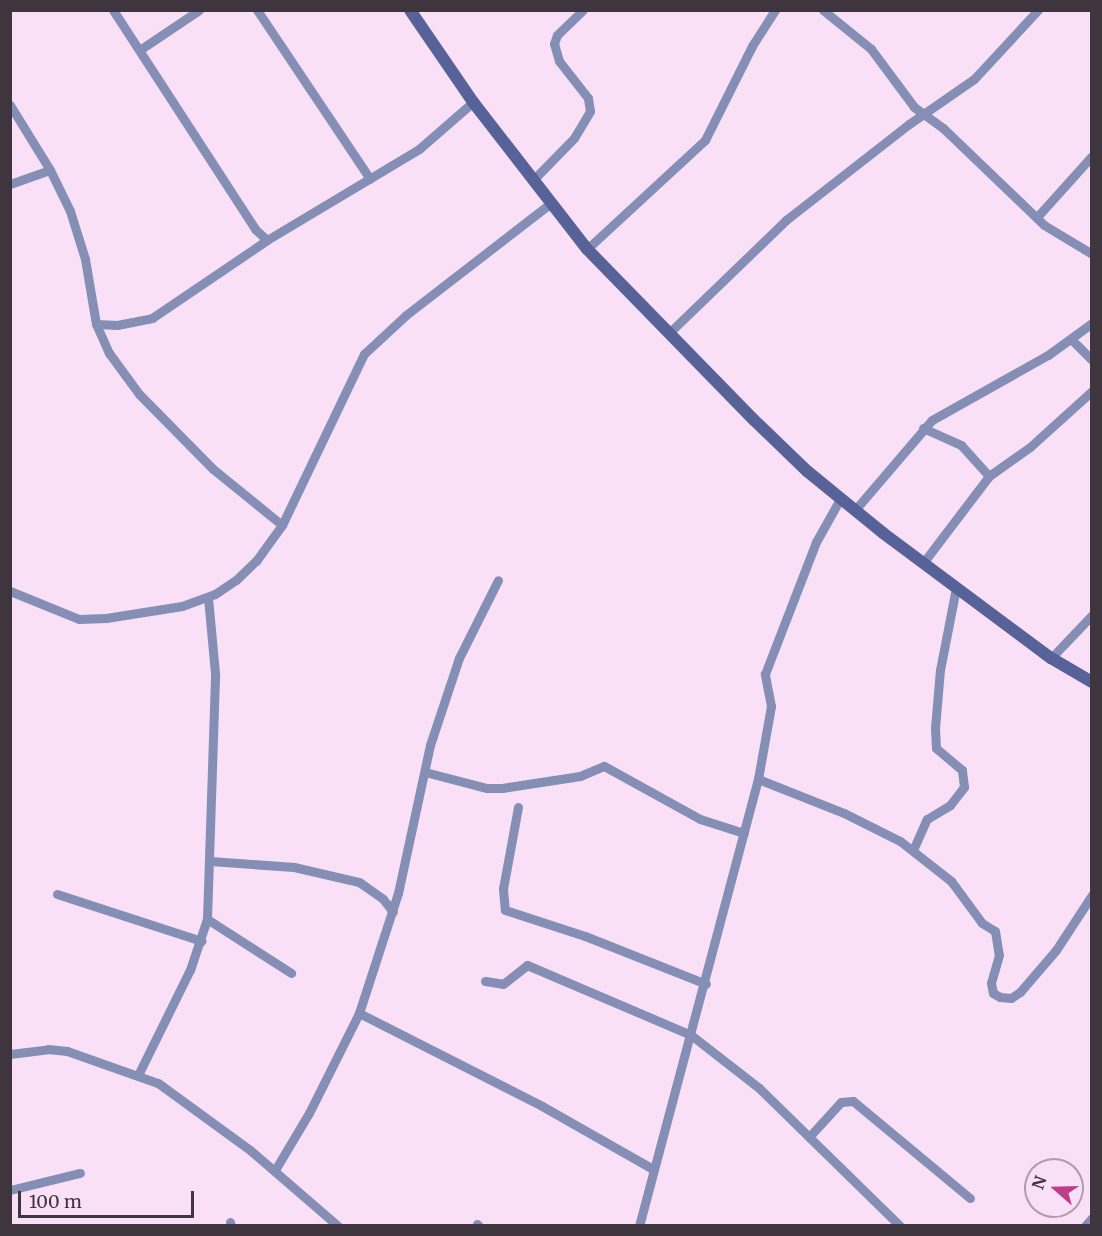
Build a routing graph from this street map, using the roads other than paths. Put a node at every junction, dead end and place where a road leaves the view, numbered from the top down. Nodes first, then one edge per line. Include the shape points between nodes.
1 (113, 10) edge
2 (199, 10) edge
3 (257, 10) edge
4 (410, 10) edge
5 (583, 10) edge
6 (775, 10) edge
7 (823, 10) edge
8 (1034, 12) edge
9 (141, 49) junction
10 (473, 102) junction
11 (10, 105) edge
12 (924, 114) junction
13 (1092, 156) edge
14 (50, 170) junction
15 (370, 179) junction
16 (532, 180) junction
17 (10, 184) edge
18 (551, 203) junction
19 (1037, 217) junction
20 (267, 240) junction
21 (587, 249) junction
22 (1092, 254) edge
23 (1092, 323) edge
24 (96, 324) junction
25 (669, 333) junction
26 (1071, 339) junction
27 (1092, 360) edge
28 (1092, 391) edge
29 (923, 428) junction
30 (989, 476) junction
31 (840, 499) junction
32 (855, 510) junction
33 (282, 525) junction
34 (923, 563) junction
35 (498, 580) dead end
36 (956, 588) junction
37 (10, 591) edge
38 (208, 597) junction
39 (1092, 615) edge
40 (1050, 658) junction
41 (1092, 682) edge
42 (425, 772) junction
43 (758, 779) junction
44 (518, 807) dead end
45 (744, 832) junction
46 (913, 850) junction
47 (210, 861) junction
48 (57, 894) dead end
49 (1092, 895) edge
50 (393, 912) junction
51 (207, 919) junction
52 (202, 941) junction
53 (291, 973) dead end
54 (485, 981) dead end
55 (706, 984) junction
56 (359, 1013) junction
57 (691, 1035) junction
58 (10, 1054) edge
59 (138, 1076) junction
60 (809, 1137) junction
61 (653, 1169) junction
62 (275, 1170) junction
63 (80, 1173) dead end
64 (10, 1190) edge
65 (970, 1198) dead end
66 (1092, 1218) edge
67 (338, 1226) edge
68 (639, 1226) edge
69 (900, 1226) edge
70 (1085, 1226) edge

1 - 9 street
2 - 9 street
3 - 15 street
4 - 10 street
5 - 16 street via 557,35 554,44 564,70 588,98 590,111 574,138
6 - 21 street via 752,46 705,140
7 - 12 street via 871,49 895,87
8 - 12 street via 974,79
9 - 20 street via 256,230
10 - 15 street via 434,139
10 - 16 street
11 - 14 street
12 - 19 street
12 - 25 street via 786,220
13 - 19 street
14 - 17 street
14 - 24 street via 79,234
15 - 20 street
16 - 18 street
18 - 21 street
18 - 33 street via 406,315 364,354
19 - 22 street via 1052,232
20 - 24 street via 152,318 117,326
21 - 25 street
23 - 26 street
24 - 33 street via 109,353 140,394 240,494
25 - 31 street via 790,456
26 - 27 street
26 - 29 street via 980,397 942,413
28 - 30 street via 1030,447
29 - 30 street via 961,445
29 - 32 street
30 - 34 street
31 - 32 street
31 - 43 street via 816,542 765,674 771,706
32 - 34 street
33 - 38 street via 256,561 236,580
34 - 36 street
35 - 42 street via 459,658
36 - 40 street
36 - 46 street via 940,670 935,728 936,748 962,770 964,787 950,806 927,819
37 - 38 street via 79,619 150,613
38 - 47 street via 215,644
39 - 40 street
40 - 41 street
42 - 45 street via 487,788 502,788 580,776 604,766 700,819
42 - 50 street
43 - 45 street
43 - 46 street via 844,813
44 - 55 street via 503,889 505,910 585,936
45 - 55 street
46 - 49 street via 951,881 982,923 995,931 1000,944 990,983 993,993 1000,998 1011,998 1020,992 1056,950
47 - 50 street via 282,866 350,879 372,889
47 - 51 street
48 - 52 street
50 - 56 street
51 - 52 street
51 - 53 street
52 - 59 street
54 - 57 street via 503,984 527,965
55 - 57 street
56 - 61 street via 542,1106
56 - 62 street via 309,1113
57 - 60 street via 738,1069
57 - 61 street
58 - 59 street via 58,1050
59 - 62 street via 168,1089
60 - 65 street via 841,1102 853,1101
60 - 69 street
61 - 68 street
62 - 67 street
63 - 64 street
66 - 70 street

